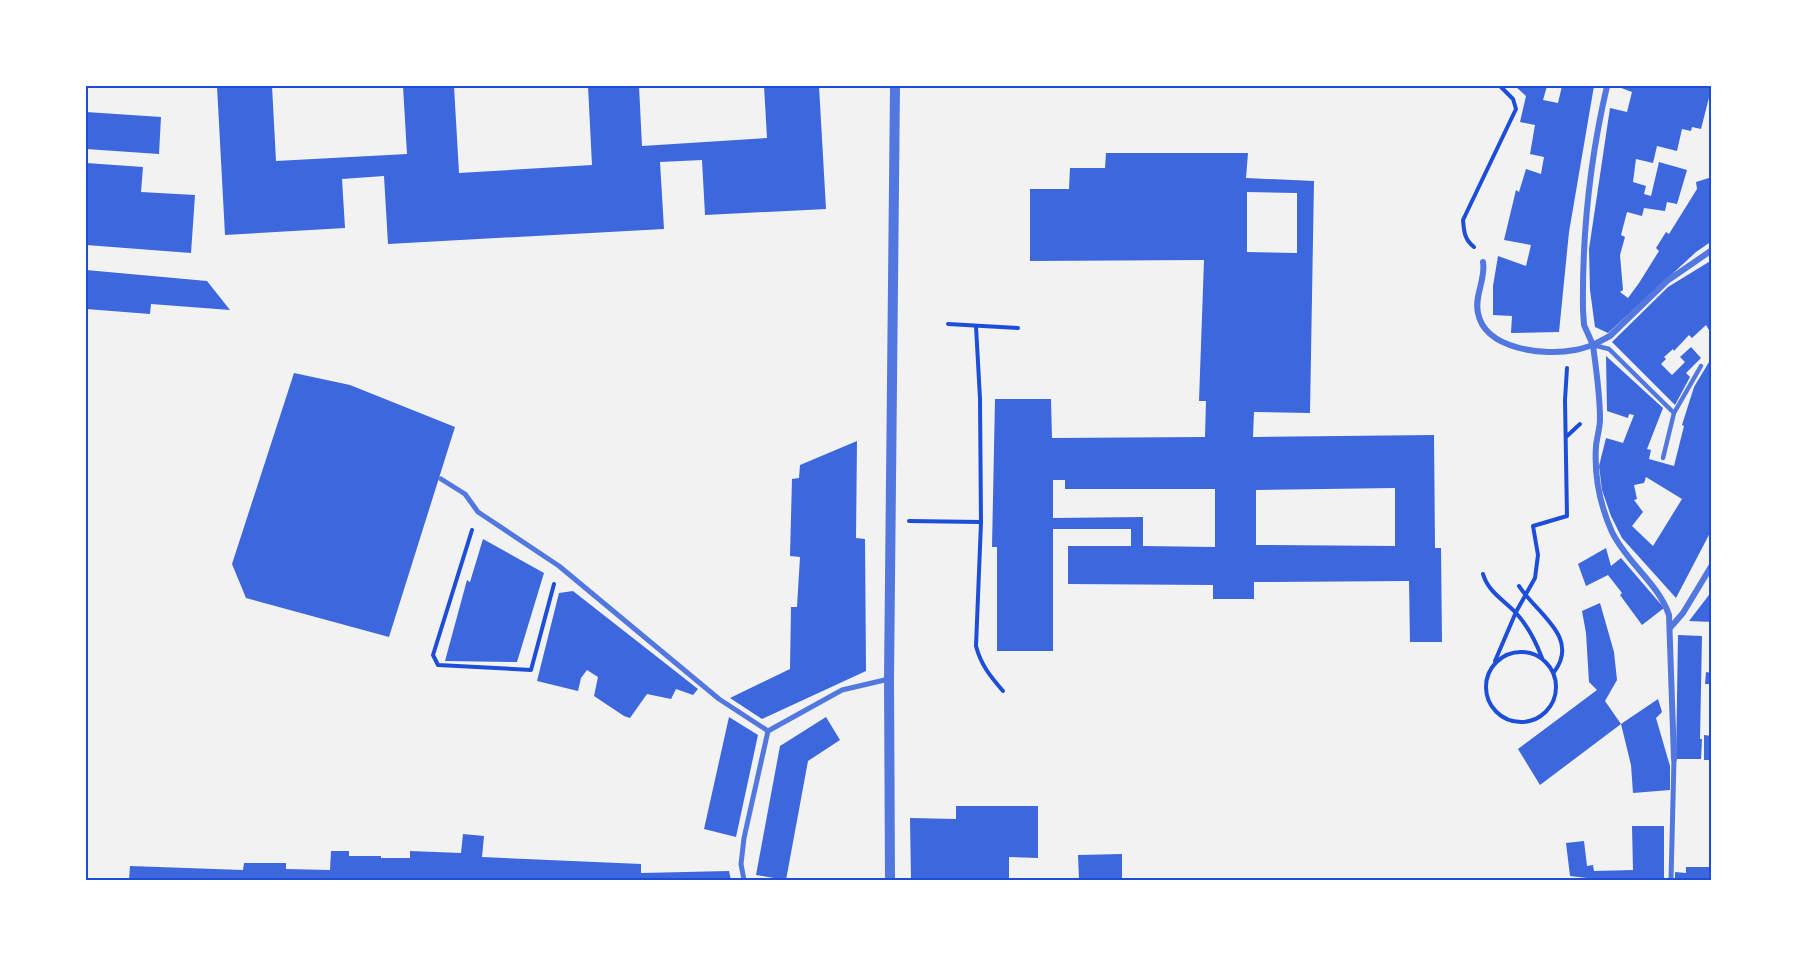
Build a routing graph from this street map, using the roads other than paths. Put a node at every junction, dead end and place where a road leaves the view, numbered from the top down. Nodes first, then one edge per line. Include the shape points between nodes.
1 (896, 86) edge
2 (1607, 86) edge
3 (1712, 250) edge
4 (1484, 262) road end
5 (1593, 345) junction
6 (1701, 366) dead end
7 (1674, 413) junction
8 (1663, 458) dead end
9 (441, 479) dead end
10 (1712, 565) edge
11 (1670, 628) junction
12 (889, 679) junction
13 (768, 731) junction
14 (1674, 759) joint
15 (744, 880) edge
16 (890, 880) edge
17 (1671, 880) edge

1 - 12 street
2 - 5 street via 1585,214 1583,310 1584,325
3 - 5 street via 1667,281 1610,336
4 - 5 street via 1477,306 1481,324 1492,335 1523,349 1575,350
5 - 7 lane via 1609,349
5 - 11 street via 1600,420 1596,471 1600,502 1613,534 1664,600
6 - 7 lane
7 - 8 lane
9 - 13 street via 465,494 478,512 559,566 718,699
10 - 11 street via 1683,614
11 - 14 street
12 - 13 street via 842,690
12 - 16 street
13 - 15 street via 744,838
14 - 17 street

